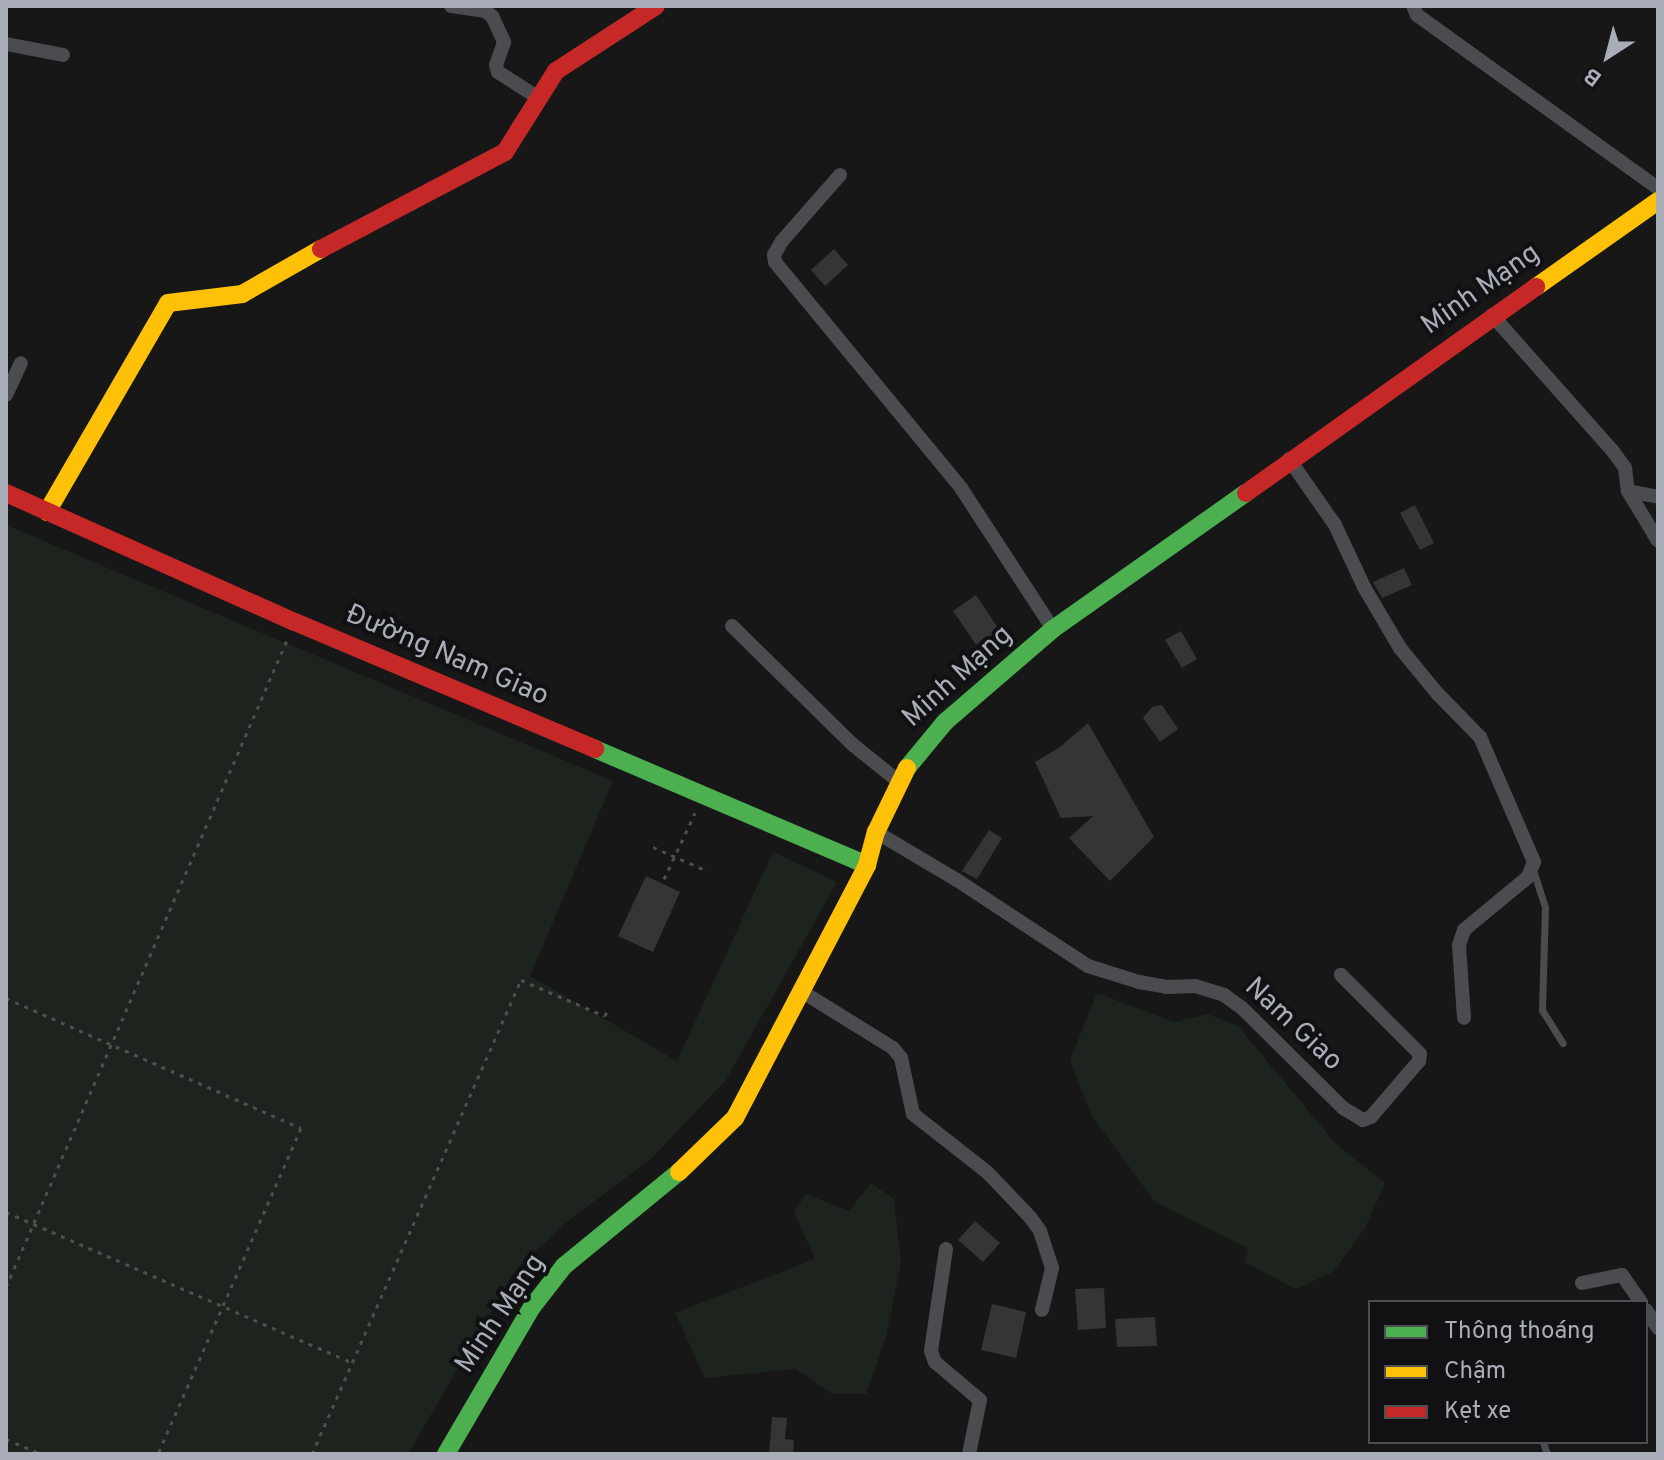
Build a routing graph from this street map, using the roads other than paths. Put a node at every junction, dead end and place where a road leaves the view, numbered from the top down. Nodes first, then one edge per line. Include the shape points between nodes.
1 (451, 6) edge
2 (656, 6) edge
3 (1413, 6) edge
4 (6, 44) edge
5 (63, 55) dead end
6 (540, 99) junction
7 (840, 175) dead end
8 (1658, 188) edge
9 (1658, 201) edge
10 (1492, 315) junction
11 (21, 363) dead end
12 (6, 395) edge
13 (1289, 459) junction
14 (1628, 491) junction
15 (6, 493) edge
16 (1658, 497) edge
17 (47, 512) junction
18 (1658, 541) edge
19 (732, 626) dead end
20 (1053, 629) junction
21 (898, 781) junction
22 (876, 832) junction
23 (867, 865) junction
24 (1533, 870) junction
25 (1341, 975) dead end
26 (801, 991) junction
27 (1464, 1018) dead end
28 (1563, 1043) dead end
29 (946, 1249) dead end
30 (1582, 1283) dead end
31 (1640, 1300) edge
32 (1042, 1310) dead end
33 (446, 1454) edge
34 (969, 1454) edge

1 - 6 street via 492,16 504,42 498,72
2 - 6 main road via 556,71
3 - 8 street via 1417,15
4 - 5 street
6 - 17 main road via 505,152 242,294 168,303
7 - 20 street via 782,241 775,262 961,488
9 - 10 main road, Minh Mạng
10 - 13 main road, Minh Mạng
10 - 14 street via 1612,450 1625,468
11 - 12 street
13 - 20 main road, Minh Mạng
13 - 24 street via 1335,525 1400,648 1480,737 1518,820
14 - 16 street
14 - 18 street
15 - 17 main road, Đường Nam Giao
17 - 23 main road, Đường Nam Giao
19 - 21 street via 852,744
20 - 21 main road, Minh Mạng via 945,722
21 - 22 main road, Minh Mạng
22 - 23 main road, Minh Mạng
22 - 25 street, Nam Giao via 1088,966 1139,982 1195,986 1224,995 1343,1108 1363,1120 1371,1117 1420,1054
23 - 26 main road, Minh Mạng
24 - 27 street via 1464,930 1459,945
24 - 28 lane via 1545,907 1542,1010
26 - 32 street via 893,1048 901,1058 913,1114 987,1172 1030,1217 1052,1268
26 - 33 main road, Minh Mạng via 735,1118 693,1160 564,1266 532,1307
29 - 34 street via 931,1351 935,1362 980,1400
30 - 31 street via 1622,1275

